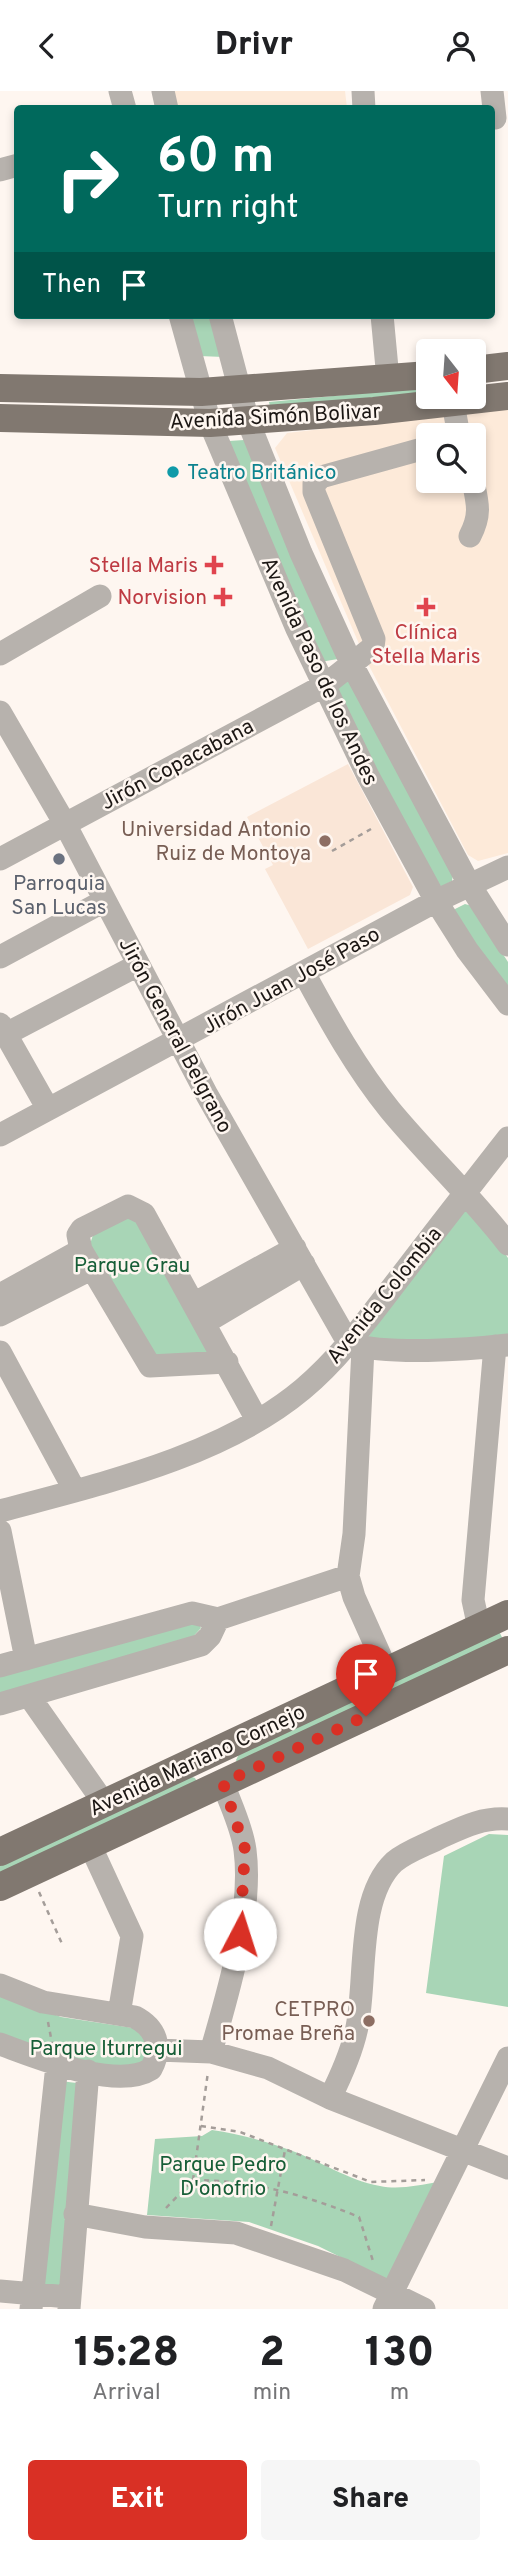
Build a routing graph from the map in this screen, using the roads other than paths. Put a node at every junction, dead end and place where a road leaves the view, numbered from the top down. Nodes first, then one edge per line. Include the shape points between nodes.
1 (181, 319) edge
2 (221, 319) edge
3 (382, 319) edge
4 (508, 366) edge
5 (486, 369) edge
6 (416, 376) edge
7 (388, 379) junction
8 (0, 388) edge
9 (240, 391) junction
10 (201, 392) junction
11 (508, 396) edge
12 (486, 399) edge
13 (416, 406) edge
14 (0, 418) edge
15 (248, 421) junction
16 (209, 423) junction
17 (416, 451) edge
18 (476, 493) edge
19 (470, 536) dead end
20 (301, 553) junction
21 (271, 567) junction
22 (100, 596) dead end
23 (0, 654) edge
24 (352, 665) junction
25 (325, 685) junction
26 (0, 712) edge
27 (65, 824) junction
28 (0, 859) edge
29 (508, 867) edge
30 (469, 884) junction
31 (104, 901) junction
32 (436, 901) junction
33 (508, 945) edge
34 (0, 957) edge
35 (138, 965) junction
36 (304, 973) junction
37 (508, 1004) edge
38 (3, 1029) edge
39 (180, 1041) junction
40 (48, 1109) junction
41 (0, 1135) edge
42 (508, 1138) edge
43 (466, 1192) junction
44 (508, 1244) edge
45 (299, 1256) junction
46 (86, 1259) junction
47 (0, 1295) edge
48 (201, 1312) junction
49 (0, 1315) edge
50 (356, 1346) junction
51 (502, 1346) edge
52 (0, 1352) edge
53 (227, 1362) junction
54 (257, 1420) junction
55 (75, 1491) junction
56 (0, 1511) edge
57 (0, 1531) edge
58 (348, 1576) junction
59 (508, 1616) edge
60 (218, 1619) junction
61 (479, 1628) junction
62 (508, 1650) edge
63 (26, 1658) junction
64 (0, 1666) edge
65 (387, 1671) junction
66 (29, 1696) junction
67 (0, 1704) edge
68 (206, 1756) junction
69 (220, 1784) junction
70 (104, 1803) junction
71 (508, 1819) edge
72 (90, 1845) junction
73 (0, 1852) edge
74 (0, 1887) edge
75 (0, 1985) edge
76 (119, 2014) junction
77 (0, 2044) edge
78 (157, 2050) junction
79 (211, 2052) junction
80 (508, 2058) edge
81 (57, 2065) junction
82 (88, 2071) junction
83 (330, 2098) junction
84 (464, 2149) junction
85 (508, 2168) edge
86 (75, 2214) junction
87 (0, 2291) edge
88 (385, 2296) edge
89 (31, 2301) edge
90 (69, 2303) edge
91 (424, 2309) edge

1 - 10 street, Avenida Paso de los Andes
2 - 9 street, Avenida Paso de los Andes
3 - 7 street
4 - 5 main road
6 - 7 main road, Avenida Simón Bolivar
7 - 9 main road, Avenida Simón Bolivar
8 - 10 main road, Avenida Simón Bolivar
9 - 10 main road, Avenida Simón Bolivar
9 - 15 street, Avenida Paso de los Andes
10 - 16 street, Avenida Paso de los Andes
11 - 12 main road, Avenida Simón Bolivar
13 - 15 main road, Avenida Simón Bolivar
14 - 16 main road, Avenida Simón Bolivar
15 - 16 main road, Avenida Simón Bolivar
15 - 20 street, Avenida Paso de los Andes
16 - 21 street, Avenida Paso de los Andes
17 - 24 street, Jirón Copacabana via 321,477 314,484 374,639 373,647
18 - 19 street via 480,509
20 - 21 street via 282,554
20 - 24 street, Avenida Paso de los Andes
21 - 25 street, Avenida Paso de los Andes
22 - 23 street
24 - 25 street, Jirón Copacabana
24 - 30 street, Avenida Paso de los Andes
25 - 27 street, Jirón Copacabana
25 - 32 street, Avenida Paso de los Andes
26 - 27 street, Jirón General Belgrano
27 - 28 street, Jirón Copacabana
27 - 31 street, Jirón General Belgrano
29 - 30 street, Jirón Juan José Paso
30 - 32 street, Jirón Juan José Paso
30 - 33 street, Avenida Paso de los Andes
31 - 34 street
31 - 35 street, Jirón General Belgrano
32 - 36 street, Jirón Juan José Paso
32 - 37 street, Avenida Paso de los Andes
35 - 38 street
35 - 39 street, Jirón General Belgrano
36 - 39 street, Jirón Juan José Paso
36 - 43 street via 360,1070
38 - 40 street
39 - 40 street, Jirón Juan José Paso
39 - 45 street, Jirón General Belgrano
40 - 41 street, Jirón Juan José Paso
42 - 43 street, Avenida Colombia
43 - 44 street
43 - 50 street, Avenida Colombia
45 - 48 street
45 - 50 street, Jirón General Belgrano
46 - 47 street
46 - 48 street via 78,1235 82,1229 128,1206 138,1209
46 - 49 street
46 - 53 street via 150,1366
48 - 53 street
50 - 51 street
50 - 54 street, Avenida Colombia
50 - 58 street via 354,1522
51 - 61 street via 473,1600
52 - 55 street
53 - 54 street
54 - 55 street, Avenida Colombia via 180,1457
55 - 56 street, Avenida Colombia
57 - 63 street
58 - 60 street
58 - 65 street
59 - 61 main road, Avenida Mariano Cornejo
60 - 63 street via 192,1613
60 - 66 street via 201,1645
61 - 65 main road, Avenida Mariano Cornejo
62 - 69 main road, Avenida Mariano Cornejo
63 - 64 street
65 - 68 main road, Avenida Mariano Cornejo
66 - 67 street
66 - 70 street
68 - 69 main road via 228,1763
68 - 70 main road, Avenida Mariano Cornejo
69 - 72 main road, Avenida Mariano Cornejo
69 - 79 street via 245,1849 245,1871 240,1934
70 - 73 main road, Avenida Mariano Cornejo
71 - 83 street via 469,1824 408,1853 382,1877 370,1909 352,2049
72 - 74 main road, Avenida Mariano Cornejo
72 - 76 street via 132,1936
75 - 76 street via 43,2001
76 - 78 street via 148,2024
77 - 81 street
78 - 79 street
78 - 82 street via 151,2069 143,2074 133,2077
79 - 83 street via 268,2067
80 - 84 street
81 - 82 street
81 - 89 street
82 - 86 street
83 - 84 street
84 - 85 street
84 - 88 street
86 - 88 street via 145,2227 236,2233 344,2270
86 - 90 street
87 - 89 street
88 - 91 street
89 - 90 street

